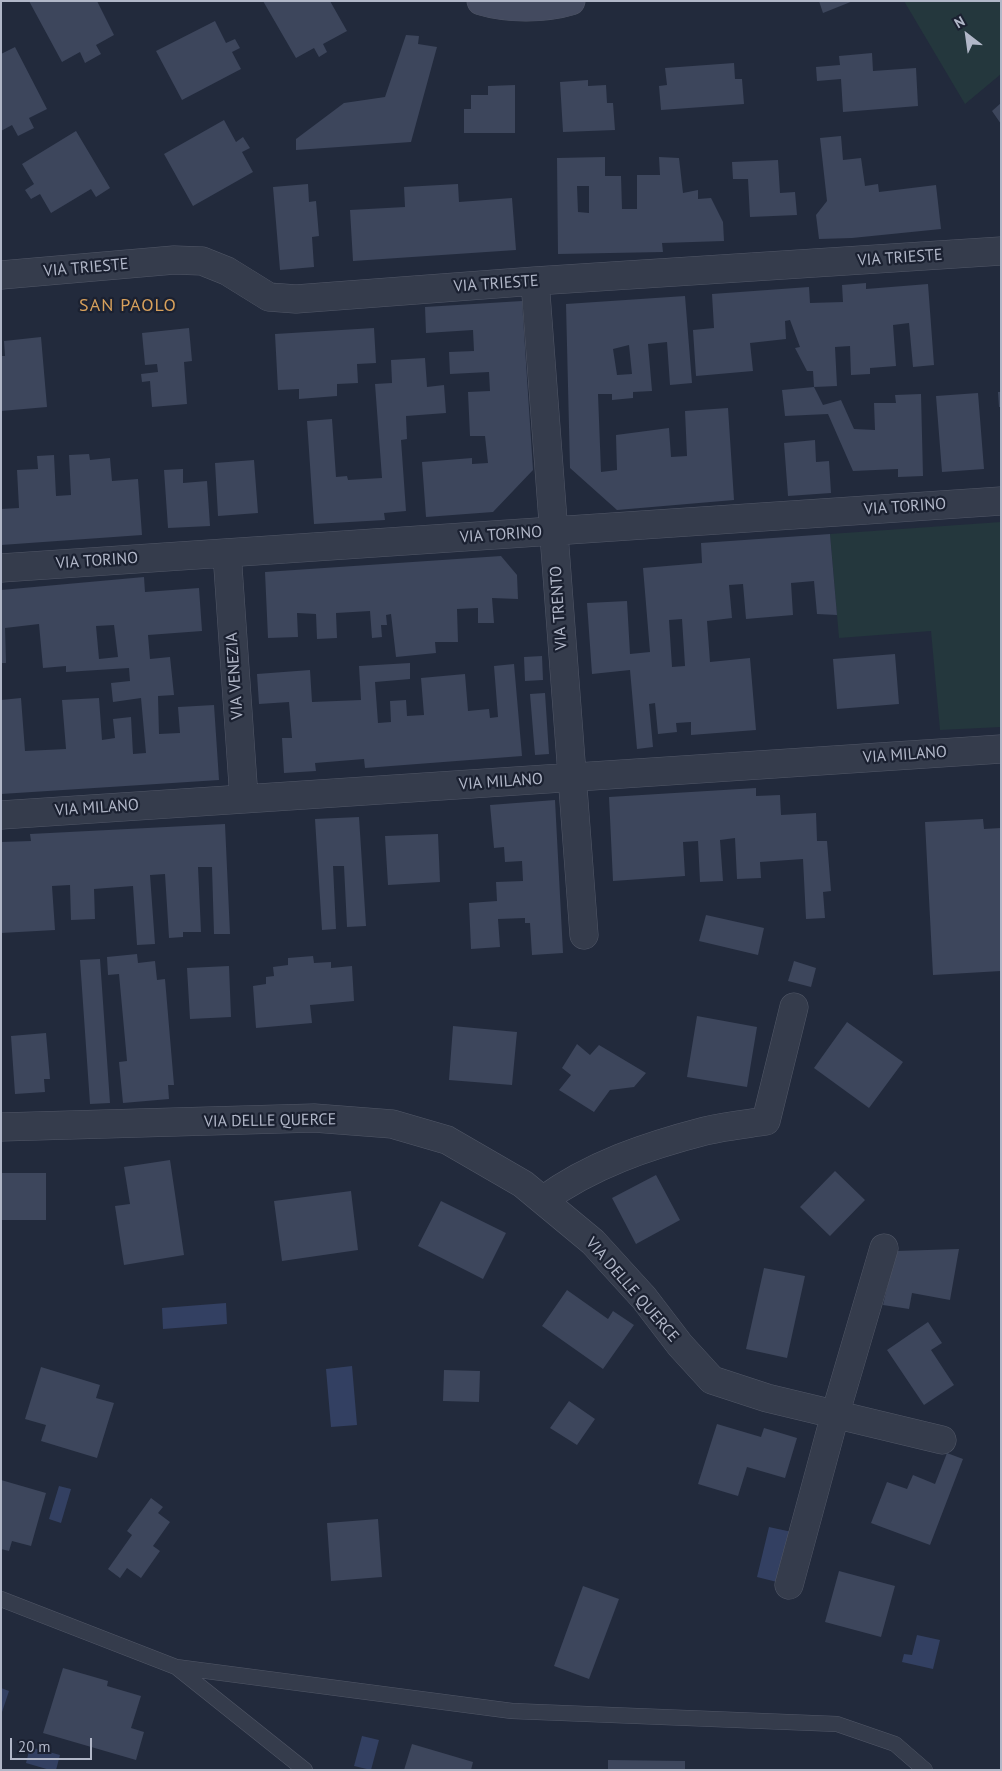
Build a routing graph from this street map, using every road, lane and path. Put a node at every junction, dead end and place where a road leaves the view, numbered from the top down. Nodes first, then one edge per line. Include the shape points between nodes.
1 (481, 1) edge
2 (571, 1) edge
3 (1001, 252) edge
4 (1, 275) edge
5 (535, 281) junction
6 (1001, 500) edge
7 (554, 531) junction
8 (227, 553) junction
9 (1, 568) edge
10 (1001, 749) edge
11 (571, 777) junction
12 (244, 799) junction
13 (1, 815) edge
14 (584, 935) dead end
15 (794, 1006) dead end
16 (1, 1127) edge
17 (543, 1200) junction
18 (884, 1248) dead end
19 (835, 1415) junction
20 (942, 1440) dead end
21 (789, 1585) dead end
22 (1, 1599) edge
23 (176, 1667) junction
24 (305, 1770) edge
25 (926, 1770) edge

1 - 2 main road via 521,7 559,5
3 - 5 street, VIA TRIESTE
4 - 5 street, VIA TRIESTE via 174,260 202,261 227,271 269,297 296,299
5 - 7 street, VIA TRENTO
6 - 7 street, VIA TORINO
7 - 8 street, VIA TORINO
7 - 11 street, VIA TRENTO
8 - 9 street, VIA TORINO
8 - 12 street, VIA VENEZIA
10 - 11 street, VIA MILANO
11 - 12 street, VIA MILANO
11 - 14 street, VIA TRENTO
12 - 13 street, VIA MILANO
15 - 17 street via 766,1121 706,1131 622,1156 566,1183
16 - 17 street, VIA DELLE QUERCE via 314,1118 392,1124 448,1140
17 - 19 street, VIA DELLE QUERCE via 593,1242 712,1380
18 - 19 street
19 - 20 street, VIA DELLE QUERCE
19 - 21 street
22 - 23 lane
23 - 24 lane
23 - 25 lane via 512,1711 837,1724 895,1744

